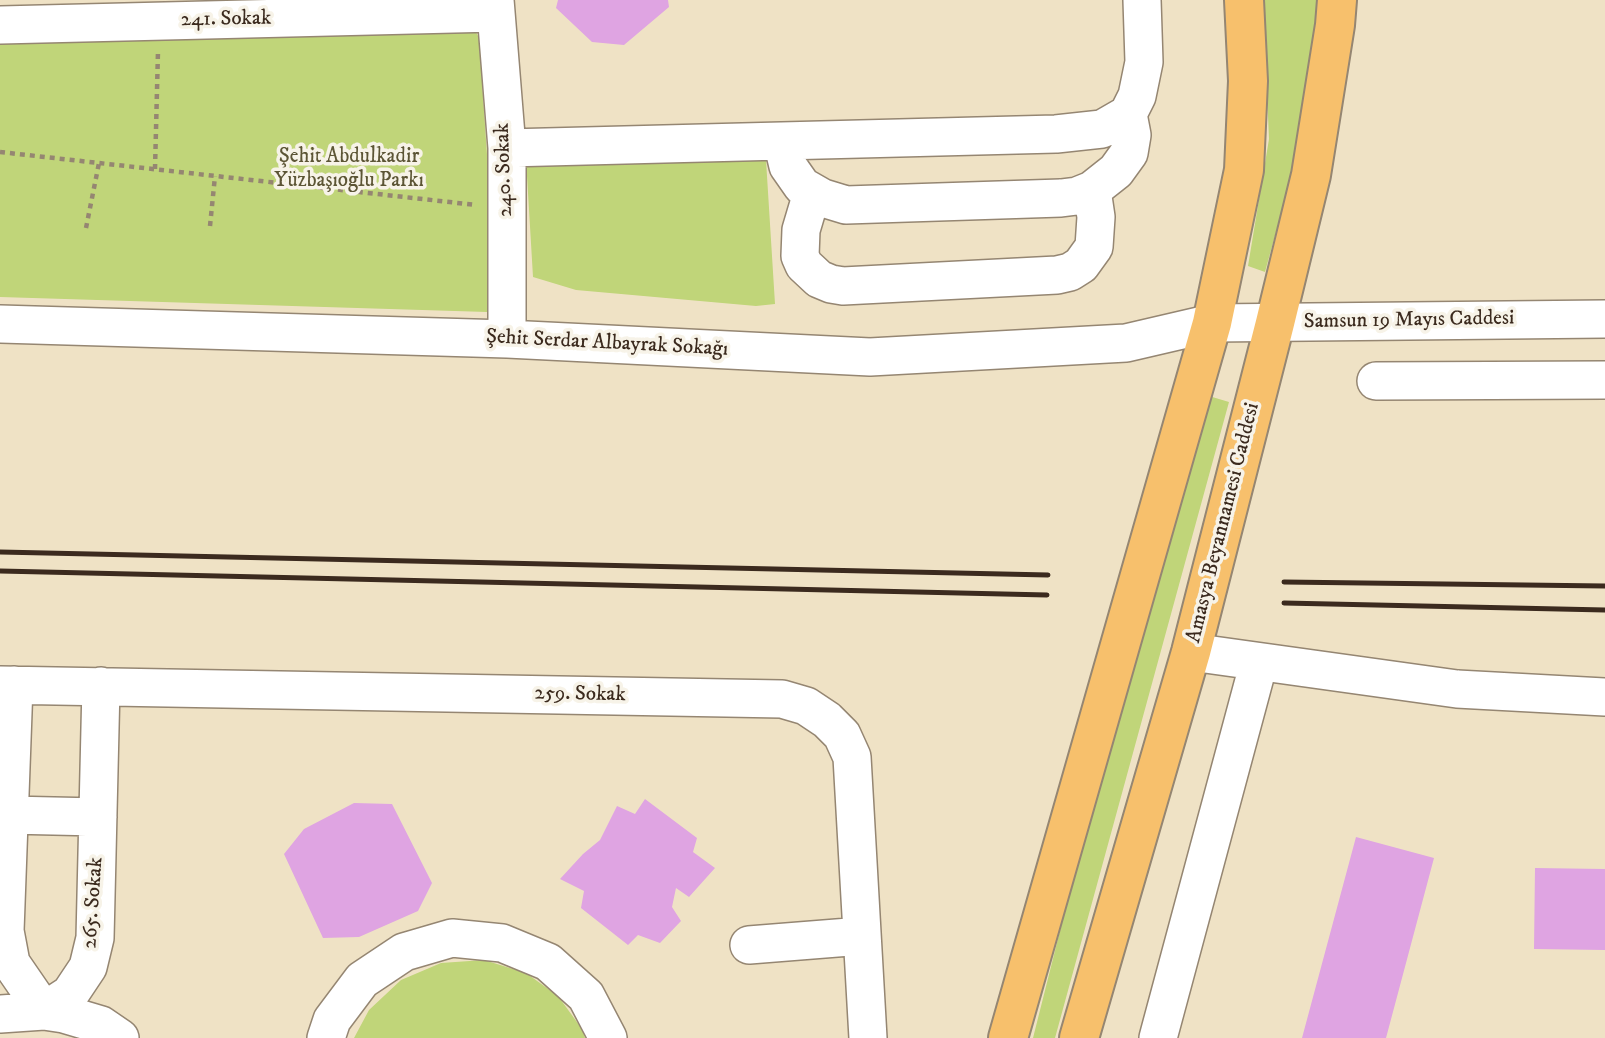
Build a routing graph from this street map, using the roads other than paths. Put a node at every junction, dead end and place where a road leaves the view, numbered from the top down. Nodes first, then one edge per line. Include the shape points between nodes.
1 (1142, 0) edge
2 (1244, 0) edge
3 (1337, 0) edge
4 (495, 7) edge
5 (0, 25) edge
6 (1128, 114) junction
7 (782, 141) junction
8 (507, 148) junction
9 (1092, 190) junction
10 (812, 193) junction
11 (1605, 318) edge
12 (1556, 320) junction
13 (1212, 323) junction
14 (1275, 323) junction
15 (0, 324) edge
16 (507, 340) junction
17 (1556, 380) junction
18 (1605, 380) edge
19 (1376, 381) dead end
20 (1191, 652) junction
21 (1259, 662) junction
22 (7, 685) edge
23 (101, 686) junction
24 (1605, 697) edge
25 (9, 815) junction
26 (98, 817) junction
27 (862, 936) junction
28 (749, 944) dead end
29 (44, 1011) junction
30 (0, 1014) edge
31 (120, 1038) edge
32 (326, 1038) edge
33 (608, 1038) edge
34 (868, 1038) edge
35 (1008, 1038) edge
36 (1079, 1038) edge
37 (1158, 1038) edge

1 - 6 street via 1144,62
2 - 13 main road via 1248,81 1244,170
3 - 14 main road, Amasya Beyannamesi Caddesi via 1311,175
4 - 5 street, 241. Sokak
4 - 8 street, 240. Sokak
6 - 7 street via 1102,129 1056,134
6 - 9 street via 1129,153 1116,171
7 - 8 street
7 - 10 street via 794,177
8 - 16 street, 240. Sokak
9 - 10 street via 1061,198 846,205
9 - 10 street via 1097,217 1094,247 1070,272 843,286 819,279 800,256 801,230
11 - 12 street, Samsun 19 Mayıs Caddesi
12 - 14 street, Samsun 19 Mayıs Caddesi
12 - 17 street
13 - 14 street, Samsun 19 Mayıs Caddesi
13 - 16 street, Şehit Serdar Albayrak Sokağı via 1126,343 870,356
13 - 35 main road
14 - 20 main road, Amasya Beyannamesi Caddesi
15 - 16 street, Şehit Serdar Albayrak Sokağı
17 - 18 street
17 - 19 street
20 - 21 street
20 - 36 main road, Amasya Beyannamesi Caddesi
21 - 24 street via 1457,689
21 - 37 street
22 - 23 street, 259. Sokak
22 - 25 street
23 - 26 street, 265. Sokak
23 - 27 street, 259. Sokak via 782,699 806,706 842,735 852,757
25 - 26 street
25 - 29 street via 5,931 11,963
26 - 29 street, 265. Sokak via 95,938 88,967 70,993
27 - 28 street
27 - 34 street, 259. Sokak
29 - 30 street
29 - 31 street via 101,1025
32 - 33 street via 332,1020 362,980 404,951 452,939 502,943 548,962 586,996

